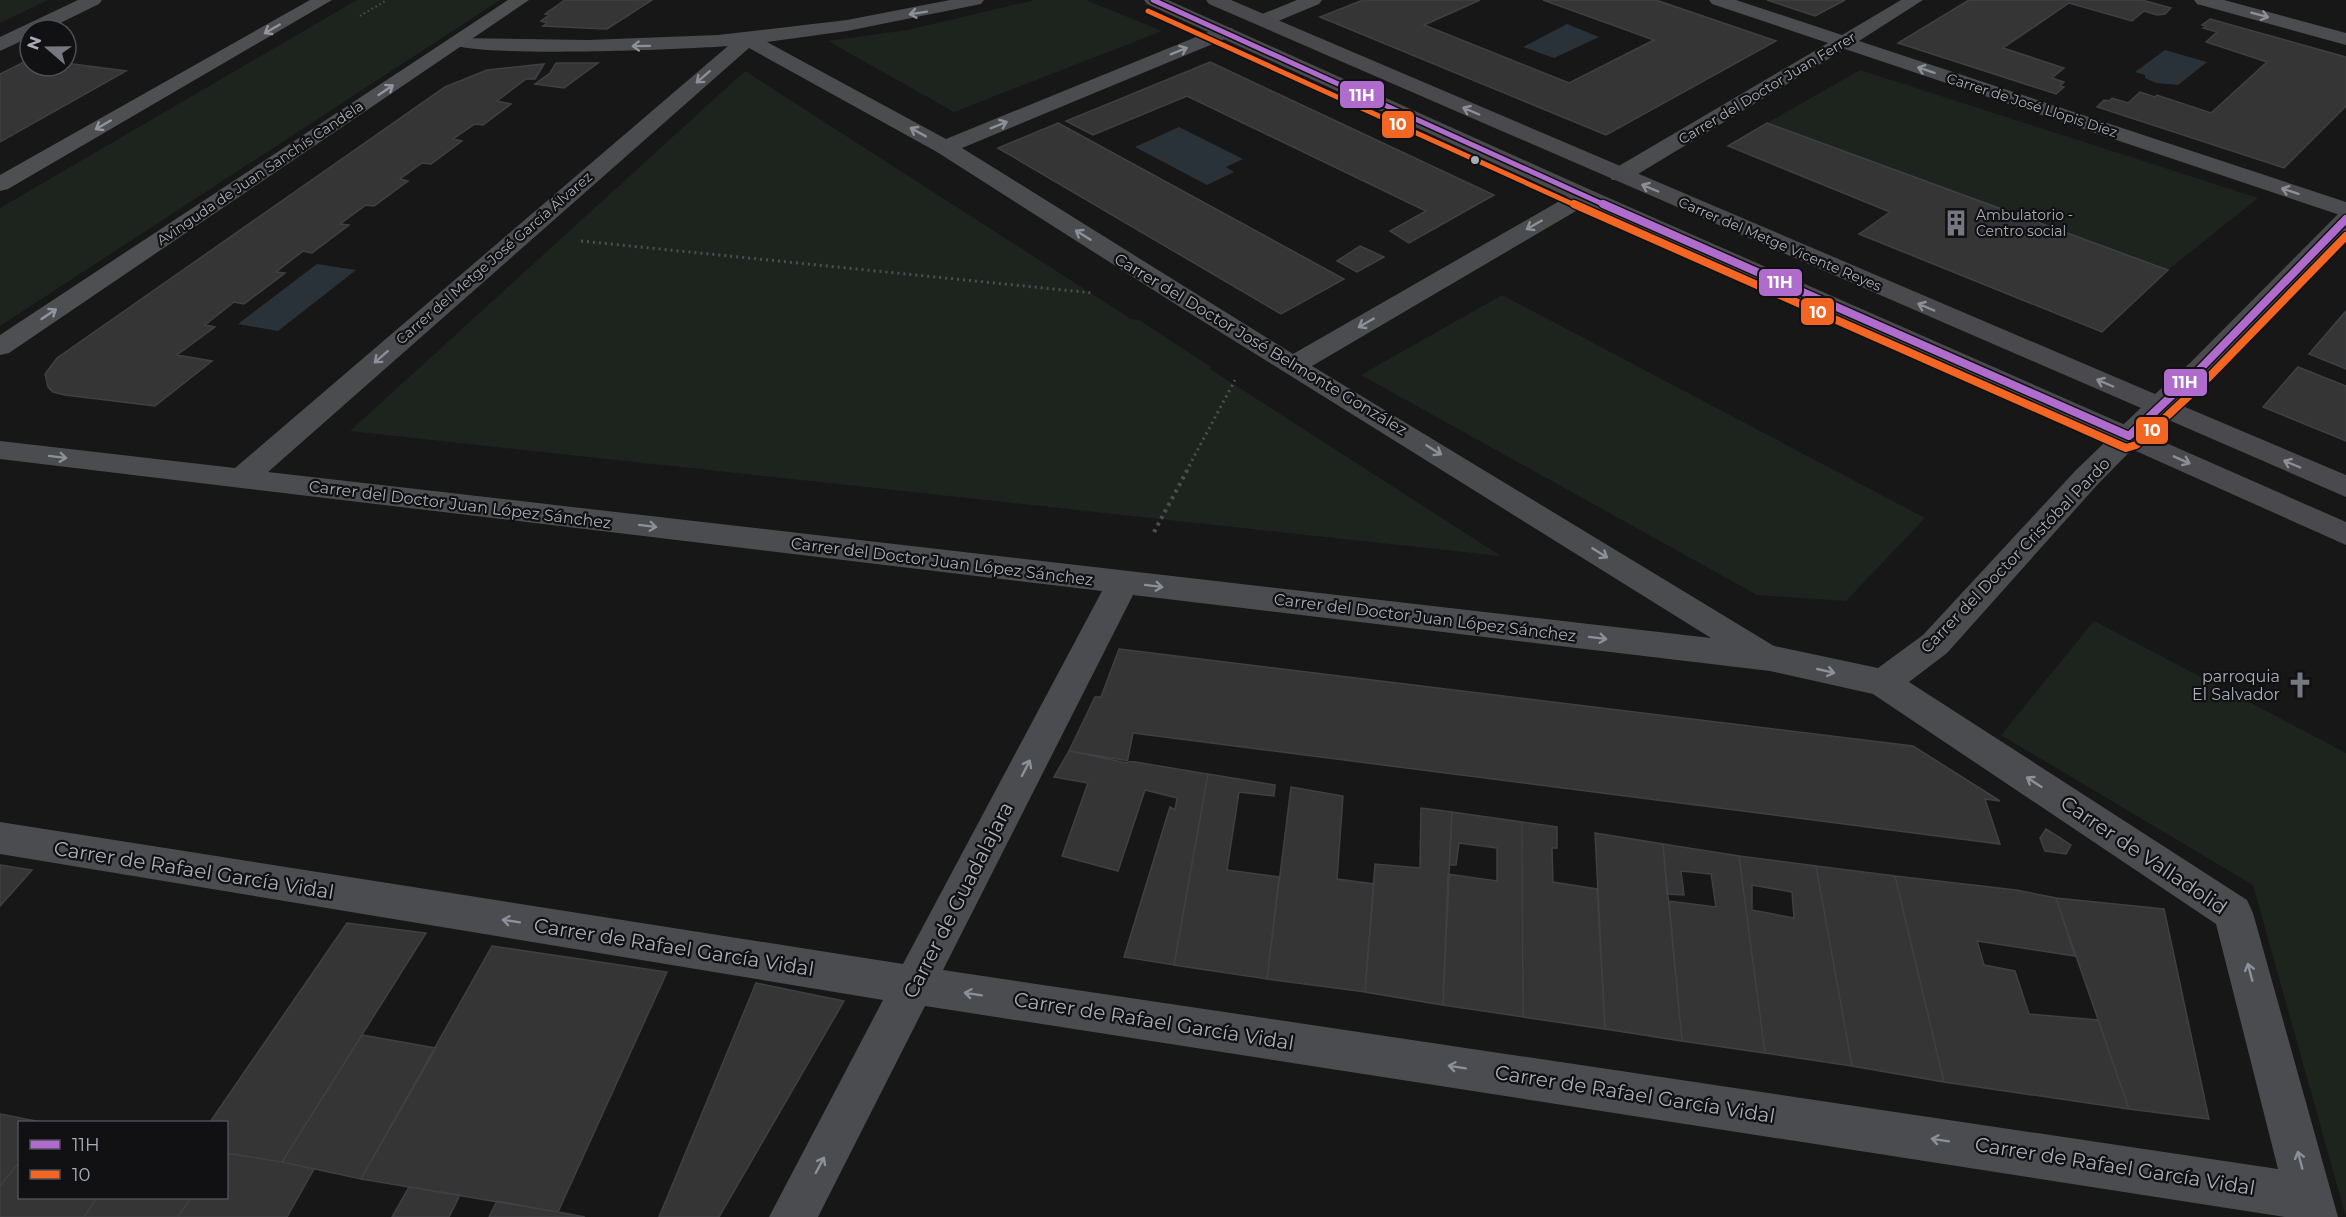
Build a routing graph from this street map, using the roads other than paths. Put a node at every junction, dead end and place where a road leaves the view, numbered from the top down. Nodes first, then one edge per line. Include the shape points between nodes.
1 (93, 0) edge
2 (323, 0) edge
3 (520, 0) edge
4 (975, 0) edge
5 (1153, 0) edge
6 (1215, 0) edge
7 (1313, 0) edge
8 (1718, 0) edge
9 (1914, 0) edge
10 (2204, 0) edge
11 (55, 18) edge
12 (1262, 21) junction
13 (1225, 32) junction
14 (18, 36) edge
15 (747, 39) junction
16 (2346, 39) edge
17 (458, 42) junction
18 (1845, 43) junction
19 (0, 45) edge
20 (945, 147) junction
21 (1620, 175) junction
22 (0, 184) edge
23 (1585, 196) junction
24 (2346, 210) edge
25 (2346, 219) edge
26 (0, 347) edge
27 (1294, 365) junction
28 (2159, 406) junction
29 (2129, 436) junction
30 (0, 450) edge
31 (242, 478) junction
32 (2346, 487) edge
33 (2346, 534) edge
34 (1123, 582) junction
35 (1770, 658) junction
36 (1883, 683) junction
37 (0, 838) edge
38 (914, 985) junction
39 (2312, 1207) edge
40 (793, 1217) edge

1 - 11 street
2 -> 22 main road
3 - 17 main road, Avinguda de Juan Sanchís Candela
4 -> 15 street via 931,11
5 - 13 street, Carrer del Metge Vicente Reyes
6 - 12 street, Carrer del Metge Vicente Reyes
7 - 12 street
8 - 18 street, Carrer de José Llopis Díez
9 - 18 street, Carrer del Doctor Juan Ferrer
10 -> 16 street
21 -> 12 street, Carrer del Metge Vicente Reyes
20 -> 13 street
13 - 23 street, Carrer del Metge Vicente Reyes
14 - 19 street
15 -> 17 street via 648,46
20 -> 15 street, Carrer del Doctor José Belmonte González
15 -> 31 street, Carrer del Metge José García Álvarez
26 -> 17 main road, Avinguda de Juan Sanchís Candela
18 - 21 street, Carrer del Doctor Juan Ferrer
24 -> 18 street, Carrer de José Llopis Díez
27 -> 20 street, Carrer del Doctor José Belmonte González
28 -> 21 street, Carrer del Metge Vicente Reyes
23 -> 27 street
23 - 29 street, Carrer del Metge Vicente Reyes
25 - 28 street, Carrer del Doctor Cristóbal Pardo
27 -> 35 street, Carrer del Doctor José Belmonte González
28 - 29 street, Carrer del Doctor Cristóbal Pardo
32 -> 28 street, Carrer del Metge Vicente Reyes
29 -> 33 street, Carrer del Metge Vicente Reyes
29 - 36 street, Carrer del Doctor Cristóbal Pardo via 1935,644
30 -> 31 street, Carrer del Doctor Juan López Sánchez
31 -> 34 street, Carrer del Doctor Juan López Sánchez
34 -> 35 street, Carrer del Doctor Juan López Sánchez
38 -> 34 street, Carrer de Guadalajara
35 -> 36 street, Carrer del Doctor Juan López Sánchez
39 -> 36 street, Carrer de Valladolid via 2233,913
38 -> 37 street, Carrer de Rafael García Vidal
39 -> 38 street, Carrer de Rafael García Vidal via 2240,1185
40 -> 38 street, Carrer de Guadalajara

